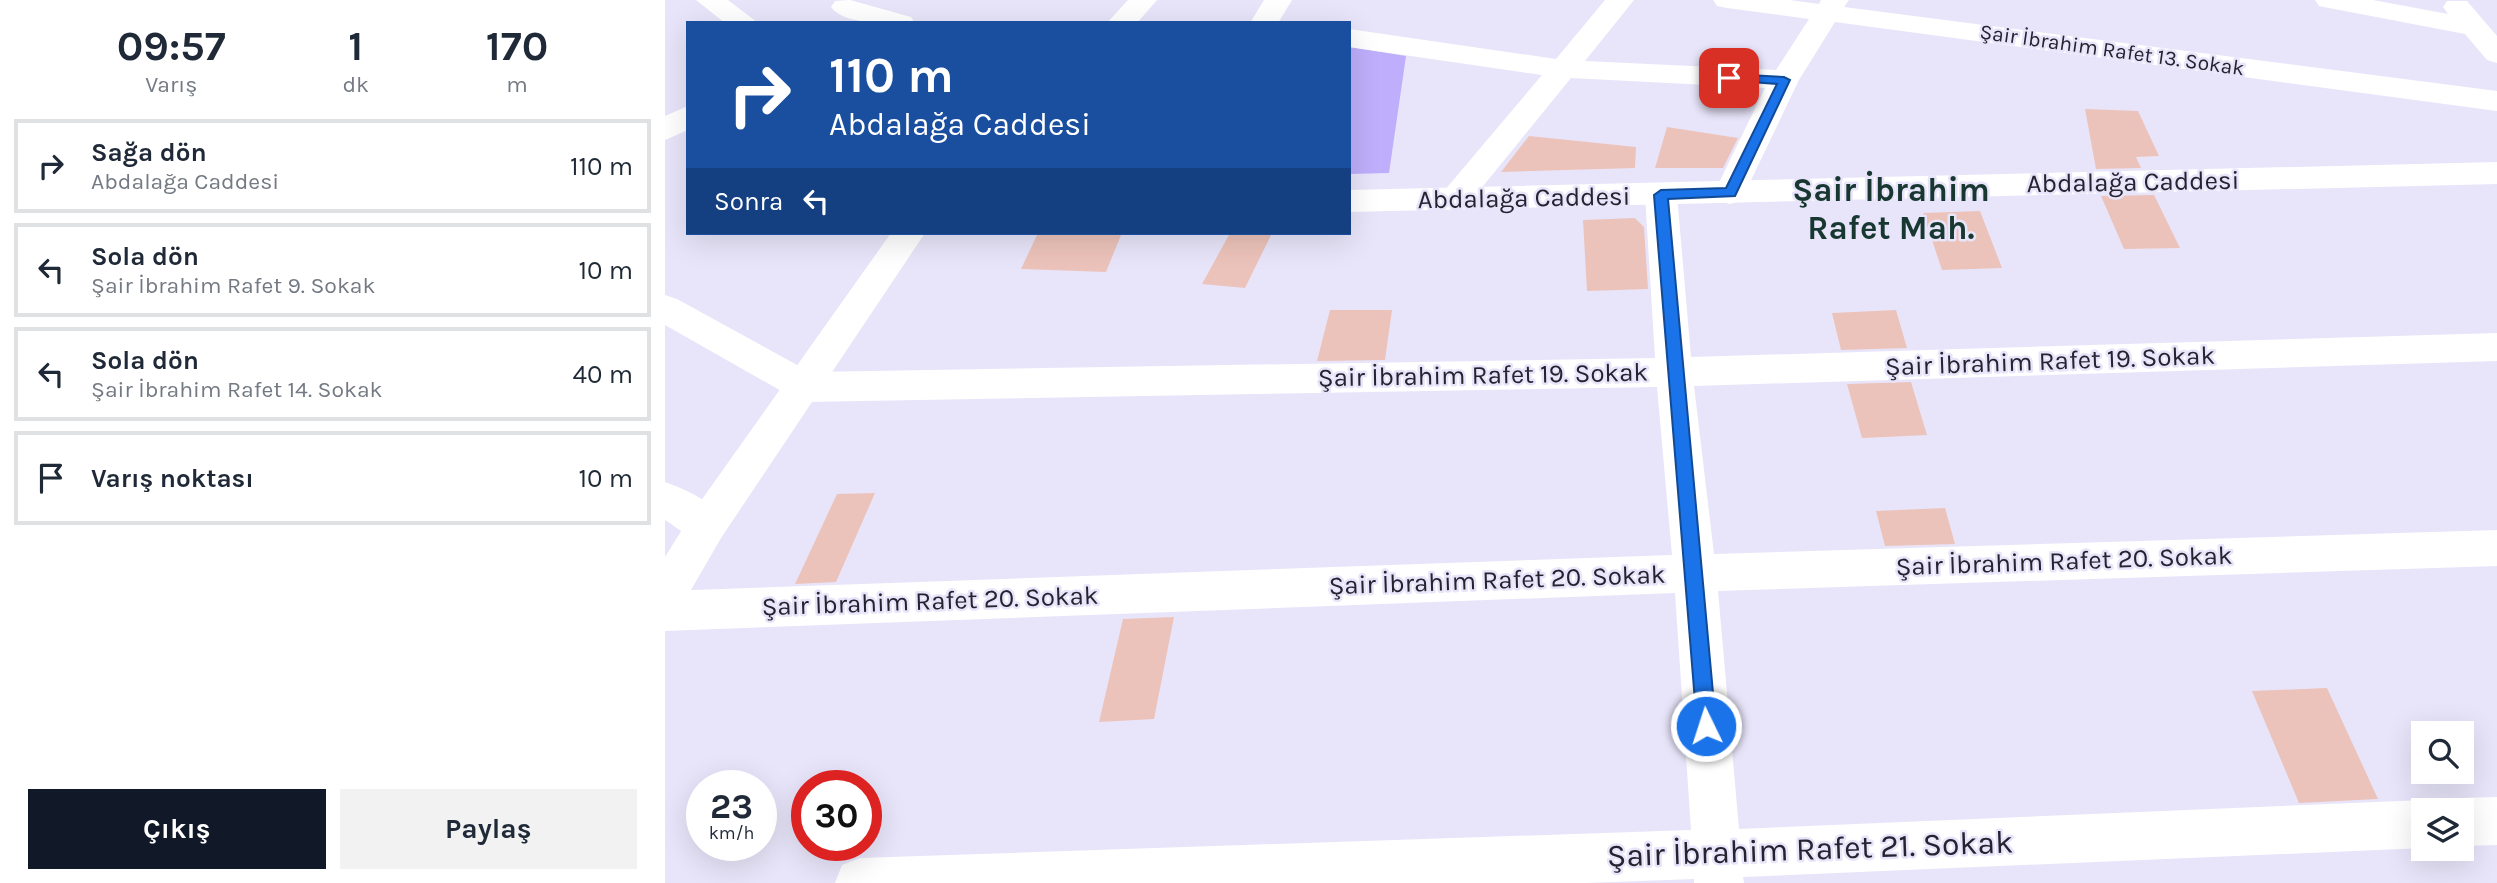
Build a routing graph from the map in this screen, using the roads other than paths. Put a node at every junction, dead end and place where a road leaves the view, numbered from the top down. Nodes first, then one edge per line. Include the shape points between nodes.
1 (710, 0) edge
2 (1143, 0) edge
3 (1278, 0) edge
4 (1620, 0) edge
5 (1727, 0) edge
6 (2329, 0) edge
7 (2452, 0) edge
8 (1831, 6) edge
9 (841, 10) edge
10 (741, 21) edge
11 (892, 21) edge
12 (1123, 21) edge
13 (1265, 21) edge
14 (1351, 37) edge
15 (2490, 44) edge
16 (1565, 69) junction
17 (1784, 80) junction
18 (2497, 101) edge
19 (686, 117) edge
20 (665, 130) edge
21 (2497, 173) edge
22 (1730, 193) junction
23 (1661, 195) junction
24 (1455, 200) junction
25 (1351, 201) edge
26 (907, 235) edge
27 (665, 308) edge
28 (2497, 347) edge
29 (1674, 372) junction
30 (805, 387) junction
31 (665, 499) edge
32 (708, 525) junction
33 (2497, 548) edge
34 (1695, 573) junction
35 (665, 595) edge
36 (665, 611) edge
37 (2497, 821) edge
38 (2474, 822) edge
39 (2411, 825) edge
40 (1717, 868) edge
41 (860, 883) edge

1 - 10 street
2 - 12 street
3 - 13 street
4 - 16 street
5 - 8 street, Şair İbrahim Rafet 13. Sokak
6 - 15 street
7 - 15 street
8 - 17 street
8 - 18 street, Şair İbrahim Rafet 13. Sokak
9 - 11 street
14 - 16 street
16 - 17 street
16 - 24 street
17 - 22 street
19 - 20 street
21 - 22 street, Abdalağa Caddesi
22 - 23 street, Abdalağa Caddesi
23 - 24 street, Abdalağa Caddesi
23 - 29 street
24 - 25 street, Abdalağa Caddesi
26 - 30 street
27 - 30 street
28 - 29 street, Şair İbrahim Rafet 19. Sokak
29 - 30 street, Şair İbrahim Rafet 19. Sokak
29 - 34 street
30 - 32 street
31 - 32 street
32 - 35 street
33 - 34 street, Şair İbrahim Rafet 20. Sokak
34 - 36 street, Şair İbrahim Rafet 20. Sokak
34 - 40 street
37 - 38 street
39 - 40 street, Şair İbrahim Rafet 21. Sokak
40 - 41 street, Şair İbrahim Rafet 21. Sokak

